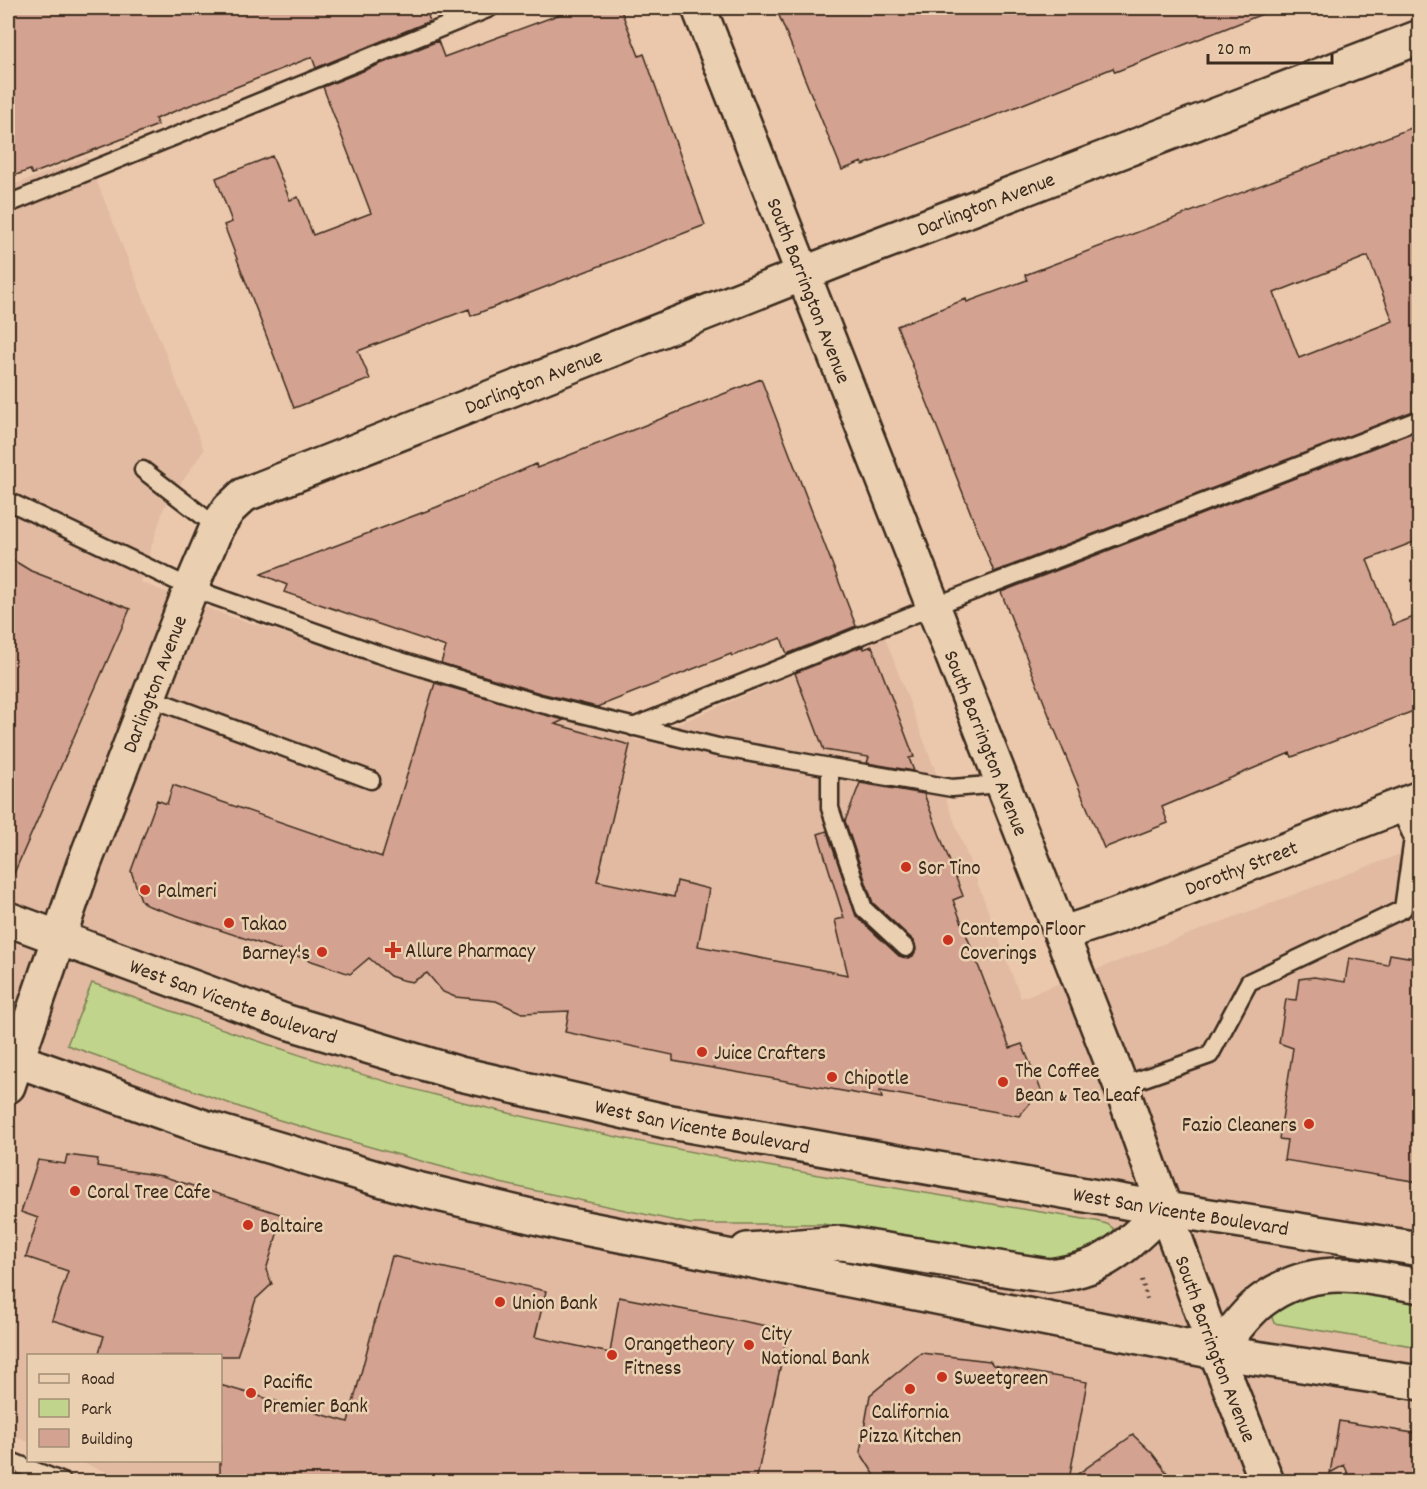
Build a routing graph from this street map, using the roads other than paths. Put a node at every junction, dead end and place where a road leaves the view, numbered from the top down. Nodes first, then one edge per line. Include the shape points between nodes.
1 (490, 8) edge
2 (699, 8) edge
3 (1419, 37) edge
4 (8, 204) edge
5 (802, 274) junction
6 (1419, 419) edge
7 (143, 470) dead end
8 (8, 501) edge
9 (217, 527) junction
10 (190, 588) junction
11 (932, 607) junction
12 (148, 697) junction
13 (633, 727) junction
14 (830, 767) junction
15 (371, 780) dead end
16 (1001, 784) junction
17 (1409, 802) edge
18 (1416, 839) edge
19 (8, 919) edge
20 (1060, 934) junction
21 (58, 939) junction
22 (906, 948) dead end
23 (11, 1068) edge
24 (1121, 1086) junction
25 (1165, 1209) junction
26 (1419, 1250) edge
27 (700, 1253) junction
28 (1419, 1286) edge
29 (1216, 1352) junction
30 (1419, 1383) edge
31 (8, 1460) edge
32 (63, 1482) edge
33 (1267, 1482) edge

1 - 4 lane
2 - 5 street, South Barrington Avenue
3 - 5 street, Darlington Avenue
5 - 9 street, Darlington Avenue via 244,495
5 - 11 street, South Barrington Avenue
6 - 11 lane
7 - 9 lane
8 - 10 lane
9 - 10 street, Darlington Avenue
10 - 12 street, Darlington Avenue
10 - 13 lane via 378,654 537,703
11 - 13 lane
11 - 16 street, South Barrington Avenue
12 - 15 lane
12 - 21 street, Darlington Avenue
13 - 14 lane
14 - 16 lane via 952,788
14 - 22 lane via 830,808 864,909
16 - 20 street, South Barrington Avenue
17 - 18 lane
17 - 20 street, Dorothy Street
18 - 24 lane via 1403,909 1249,982 1210,1055
19 - 21 street, West San Vicente Boulevard
20 - 24 street, South Barrington Avenue
21 - 23 street, Darlington Avenue
21 - 25 street, West San Vicente Boulevard via 287,1022 460,1074 665,1121
23 - 27 street via 400,1185
24 - 25 street, South Barrington Avenue
25 - 26 street, West San Vicente Boulevard
25 - 27 street via 1101,1264 1049,1276 842,1243
25 - 29 street, South Barrington Avenue
27 - 29 street
28 - 29 street via 1347,1273 1290,1283 1262,1301
29 - 30 street
29 - 33 street, South Barrington Avenue
31 - 32 lane

